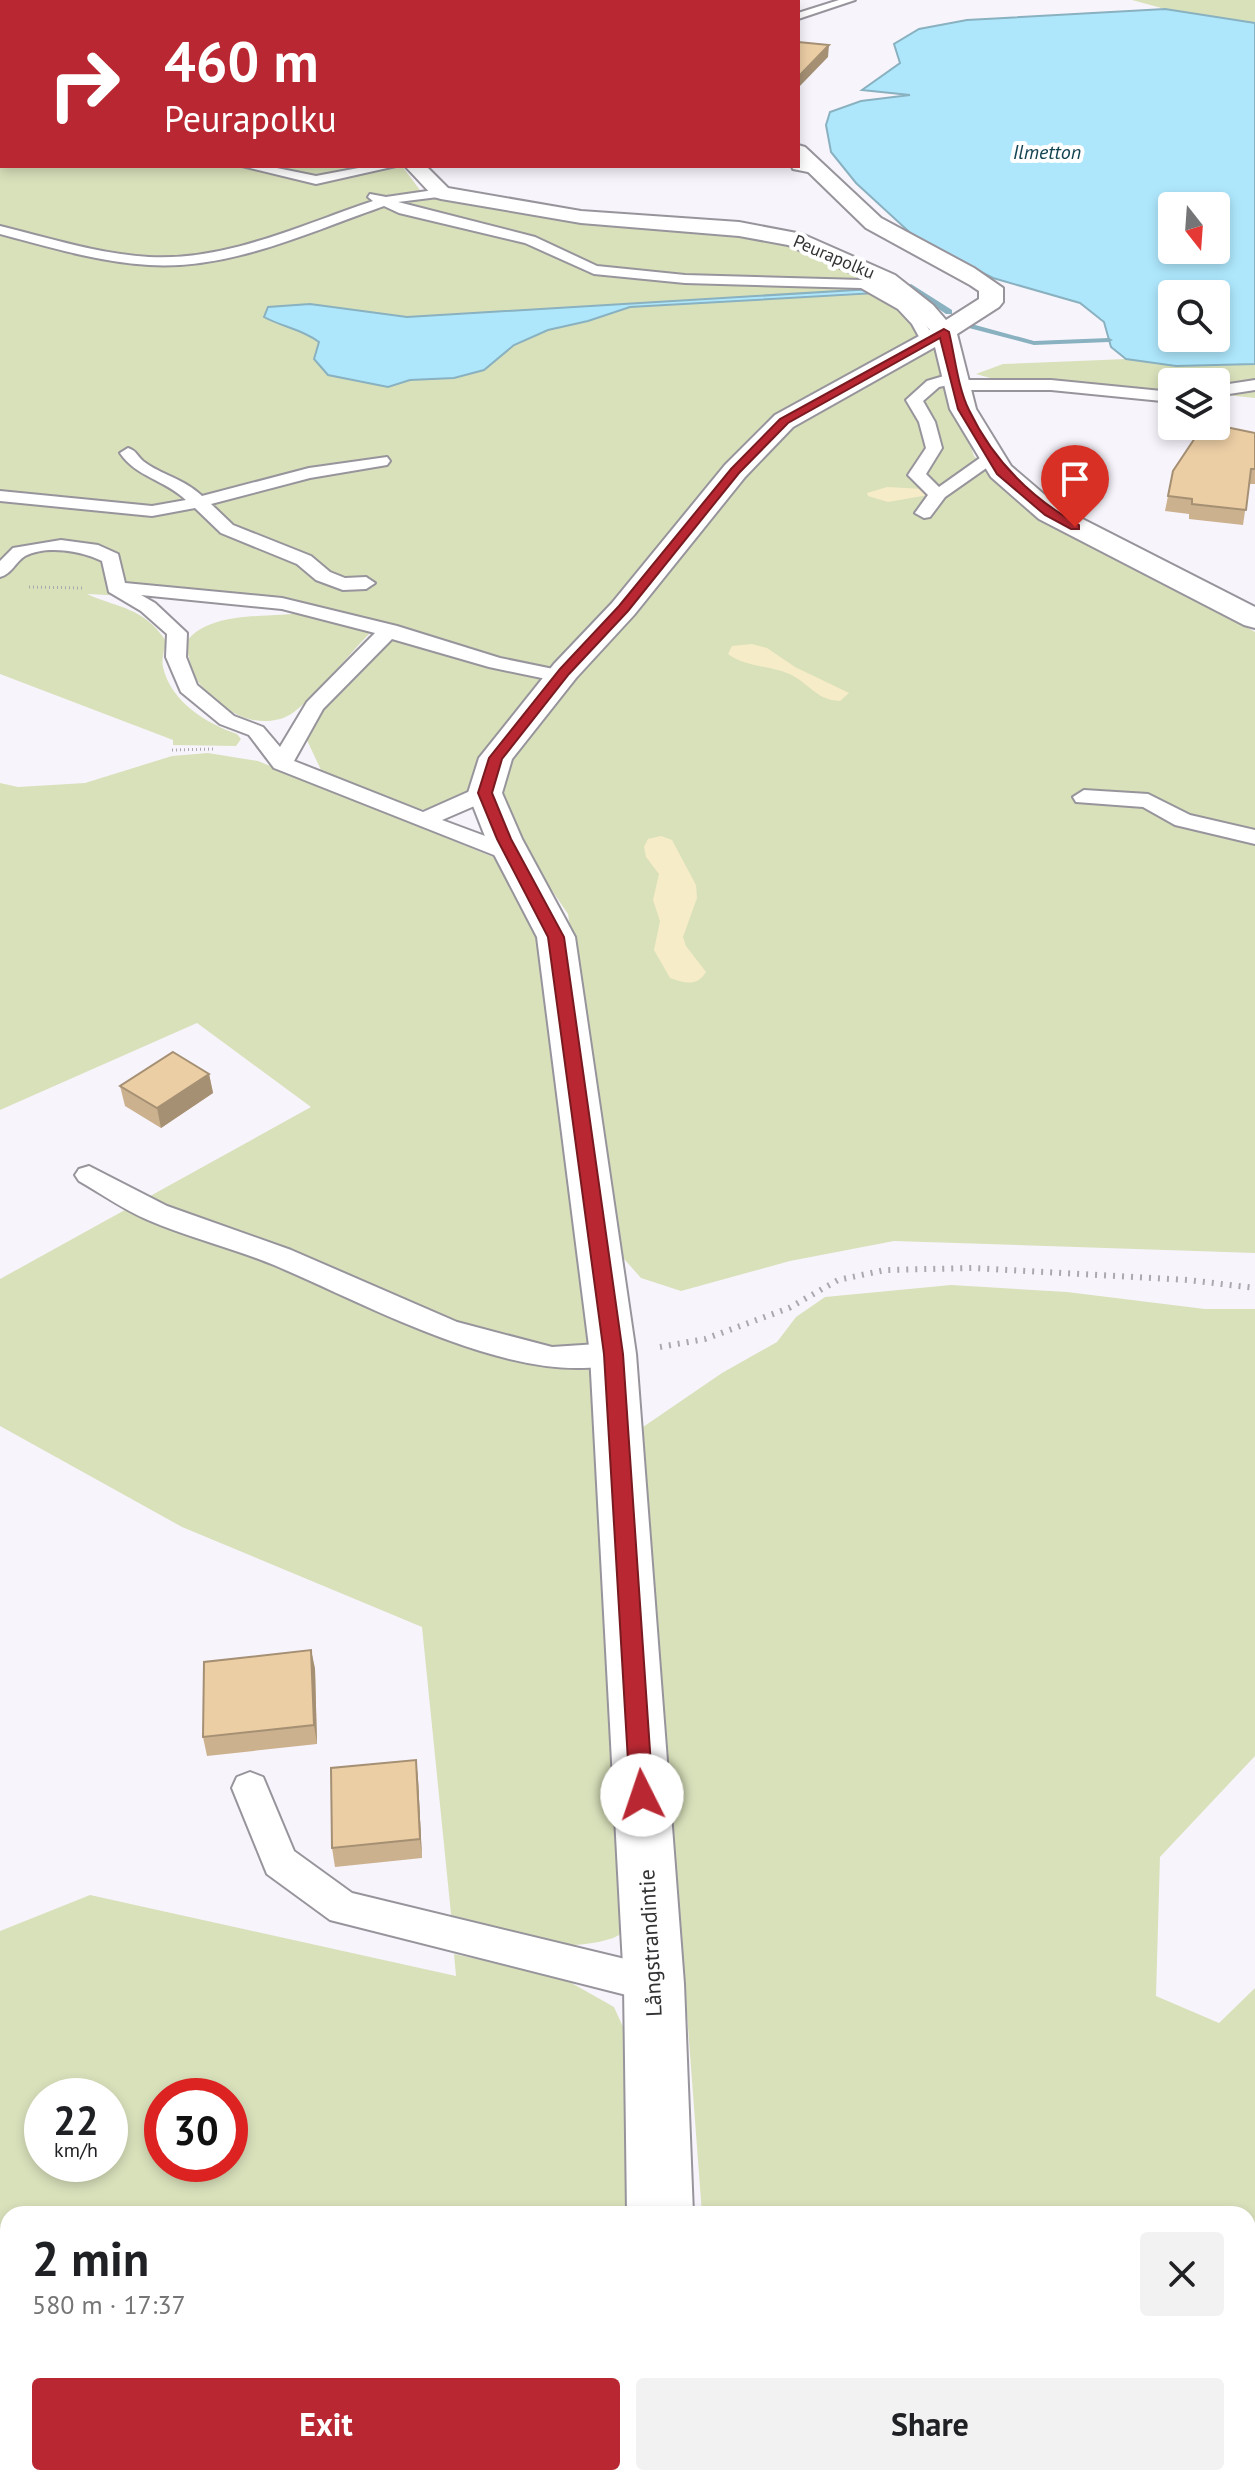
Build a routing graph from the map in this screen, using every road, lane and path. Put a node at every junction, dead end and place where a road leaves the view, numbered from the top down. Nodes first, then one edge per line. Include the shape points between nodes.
1 (850, 0) edge
2 (800, 15) edge
3 (805, 162) edge
4 (258, 168) edge
5 (379, 168) edge
6 (417, 168) edge
7 (316, 180) junction
8 (345, 189) dead end
9 (441, 193) junction
10 (373, 197) junction
11 (0, 230) edge
12 (861, 283) junction
13 (893, 284) junction
14 (936, 337) junction
15 (955, 381) junction
16 (1255, 385) edge
17 (1230, 389) edge
18 (1158, 396) edge
19 (1230, 404) edge
20 (1240, 405) dead end
21 (128, 453) dead end
22 (993, 457) junction
23 (381, 461) dead end
24 (937, 494) junction
25 (0, 496) edge
26 (197, 502) junction
27 (924, 513) dead end
28 (0, 571) edge
29 (366, 583) dead end
30 (29, 587) dead end
31 (116, 588) junction
32 (1255, 619) edge
33 (390, 630) junction
34 (561, 676) junction
35 (306, 720) junction
36 (256, 731) junction
37 (282, 763) junction
38 (485, 793) junction
39 (1084, 797) dead end
40 (423, 820) junction
41 (1255, 837) edge
42 (512, 854) junction
43 (89, 1175) dead end
44 (1255, 1288) edge
45 (613, 1354) junction
46 (250, 1788) dead end
47 (654, 1984) junction
48 (660, 2206) edge

1 - 2 lane
3 - 14 street via 885,231 991,288 991,302
4 - 7 lane
5 - 7 lane
6 - 9 street
7 - 8 lane
9 - 10 lane
9 - 13 street, Peurapolku via 581,217 739,229 794,239
10 - 11 lane via 284,238 184,260 112,257
10 - 12 lane via 404,210 530,240 594,270 685,279
12 - 13 lane
12 - 14 lane via 890,295
13 - 14 street, Peurapolku via 925,310
14 - 15 street
14 - 34 street via 784,421
15 - 18 lane
15 - 22 street via 963,409
15 - 24 lane via 933,384 914,400 934,448 917,475
16 - 17 lane
19 - 20 lane
21 - 26 lane via 136,464 181,486
22 - 24 lane
22 - 32 street via 1001,471 1049,513
23 - 26 lane
24 - 27 lane
25 - 26 lane via 152,511
26 - 29 lane via 227,529 304,560 323,576 343,584
28 - 31 lane via 19,552 61,545 92,549 111,558
30 - 31 path
31 - 33 lane via 302,607
31 - 36 lane via 177,633 176,657 188,688 227,720
33 - 34 lane via 512,669
33 - 35 lane
34 - 38 street via 496,758
35 - 36 lane
35 - 37 lane
36 - 37 lane
37 - 40 lane
38 - 40 lane
38 - 42 street, Långstrandintie
39 - 41 lane via 1148,801 1183,820
40 - 42 lane
42 - 45 street, Långstrandintie via 556,937
43 - 45 lane via 157,1213 281,1257 449,1330 552,1358
44 - 45 path via 972,1268 885,1270 838,1280 789,1308 705,1339
45 - 47 street, Långstrandintie
46 - 47 lane via 280,1862 343,1908
47 - 48 street, Långstrandintie

